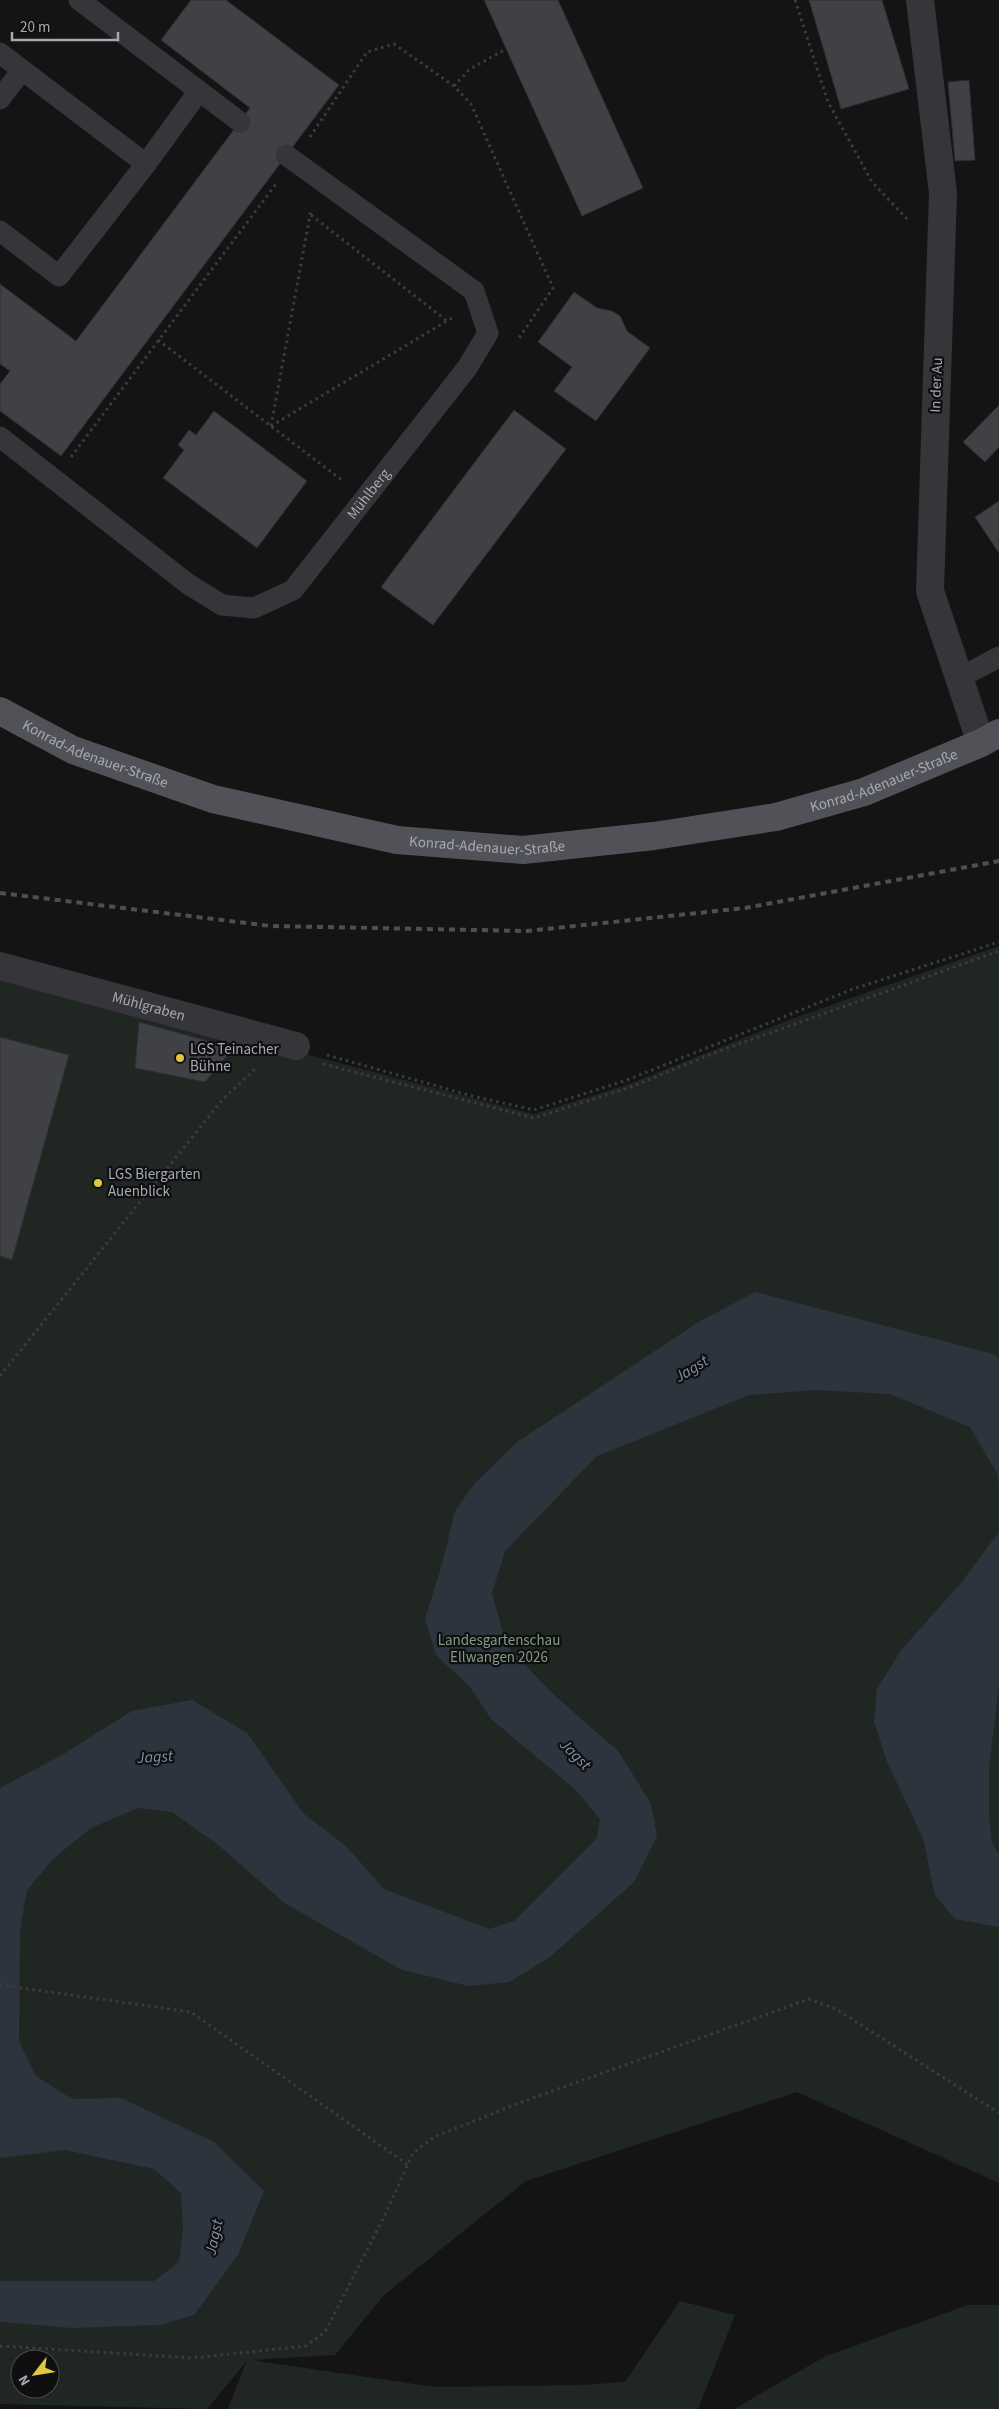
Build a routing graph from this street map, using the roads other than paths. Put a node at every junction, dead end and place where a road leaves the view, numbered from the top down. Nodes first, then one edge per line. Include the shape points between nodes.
1 (78, 0) edge
2 (920, 0) edge
3 (0, 53) edge
4 (22, 70) junction
5 (199, 91) junction
6 (0, 98) edge
7 (240, 122) dead end
8 (290, 158) road end
9 (146, 164) junction
10 (0, 231) edge
11 (0, 437) edge
12 (999, 657) edge
13 (959, 678) junction
14 (0, 711) edge
15 (990, 738) edge
16 (0, 966) edge
17 (296, 1046) road end

1 - 5 lane
2 - 13 street, In der Au via 943,193 930,591
3 - 4 lane
4 - 6 lane
4 - 9 lane
5 - 7 lane
5 - 9 lane
8 - 11 lane, Mühlberg via 474,291 488,333 468,368 293,590 254,608 222,605 188,584
9 - 10 lane via 59,276
12 - 13 lane
13 - 15 street, In der Au
14 - 15 main road, Konrad-Adenauer-Straße via 73,750 213,799 397,840 523,850 654,836 776,817 864,792
16 - 17 street, Mühlgraben

